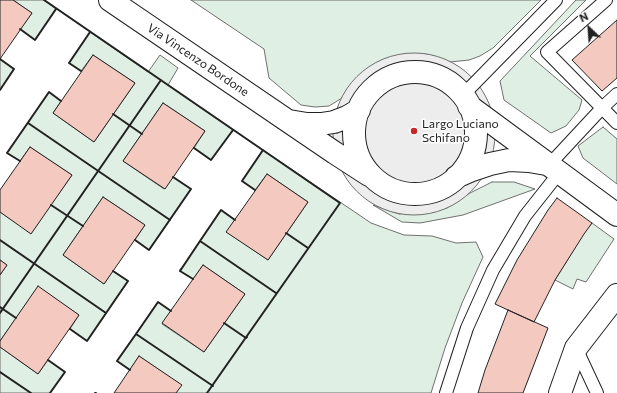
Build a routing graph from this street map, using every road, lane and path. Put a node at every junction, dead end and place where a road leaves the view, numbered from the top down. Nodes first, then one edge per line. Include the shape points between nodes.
1 (110, 0) edge
2 (556, 0) edge
3 (606, 0) edge
4 (617, 94) edge
5 (466, 101) junction
6 (602, 108) junction
7 (359, 110) junction
8 (286, 120) junction
9 (617, 122) edge
10 (554, 169) junction
11 (374, 178) junction
12 (455, 178) junction
13 (617, 215) edge
14 (617, 296) edge
15 (576, 348) junction
16 (446, 393) edge
17 (560, 393) edge
18 (597, 393) edge

1 - 8 street, Via Vincenzo Bordone
2 - 5 lane
3 - 6 lane via 547,52
4 - 6 lane
5 - 7 street via 454,86 438,77 419,72 406,73 383,81 373,89
5 - 10 street
5 - 12 street via 474,117 475,139 466,165
6 - 9 lane
6 - 10 lane
7 - 8 street via 334,122 321,124
7 - 11 street via 354,141 361,161
8 - 11 street, Via Vincenzo Bordone
10 - 12 street via 530,161 509,160 472,170
10 - 13 street
10 - 16 lane via 493,270 467,328
11 - 12 street via 395,190 419,194 438,189
14 - 15 street
15 - 17 street
15 - 18 lane

